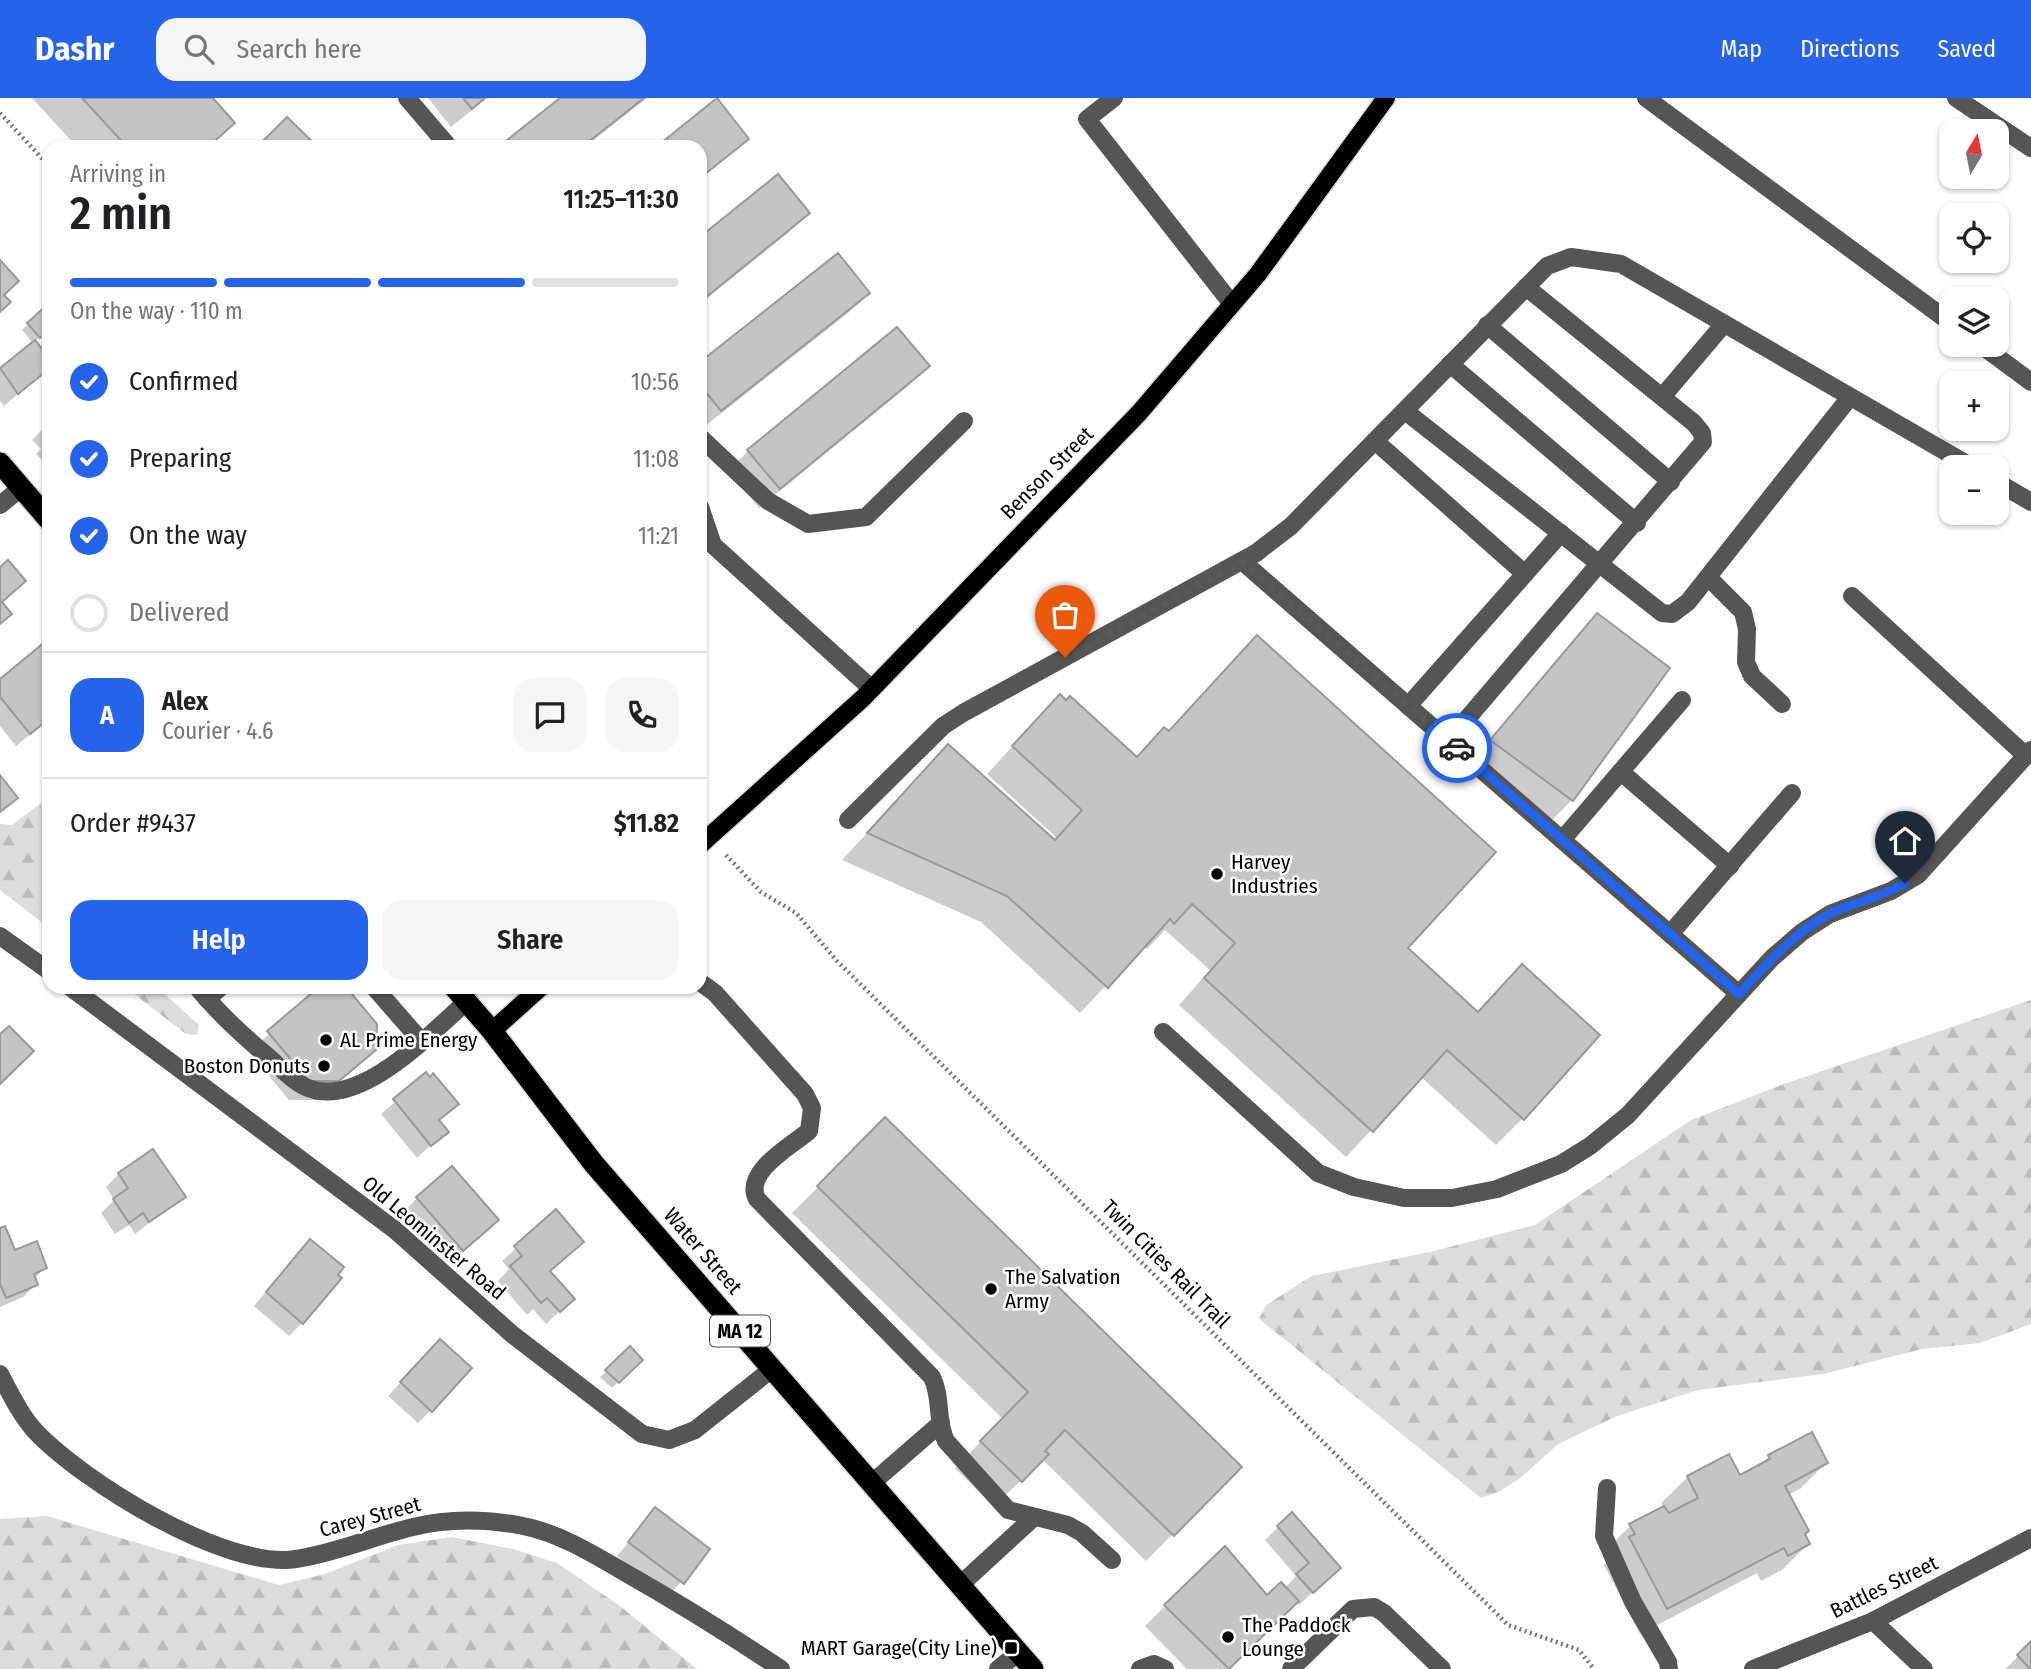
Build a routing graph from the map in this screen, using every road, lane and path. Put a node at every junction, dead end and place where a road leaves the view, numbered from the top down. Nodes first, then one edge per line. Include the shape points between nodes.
1 (407, 98) edge
2 (1114, 98) edge
3 (1386, 98) edge
4 (1646, 98) edge
5 (1956, 98) edge
6 (0, 113) edge
7 (443, 140) edge
8 (2031, 148) edge
9 (42, 158) edge
10 (1526, 287) junction
11 (1232, 304) junction
12 (1939, 314) edge
13 (1724, 324) junction
14 (1487, 325) junction
15 (1997, 357) edge
16 (1450, 364) junction
17 (2031, 382) edge
18 (1662, 397) junction
19 (1850, 397) junction
20 (1405, 411) junction
21 (964, 421) dead end
22 (1375, 441) junction
23 (707, 444) edge
24 (1951, 455) edge
25 (0, 463) edge
26 (1671, 482) junction
27 (21, 488) junction
28 (2009, 489) edge
29 (2031, 502) edge
30 (0, 505) edge
31 (42, 512) edge
32 (1637, 523) junction
33 (707, 527) edge
34 (1561, 533) junction
35 (1243, 562) junction
36 (1601, 565) junction
37 (1525, 574) junction
38 (1708, 577) junction
39 (1852, 596) dead end
40 (872, 689) junction
41 (1682, 700) dead end
42 (1782, 704) dead end
43 (1408, 706) junction
44 (1448, 741) junction
45 (2029, 753) edge
46 (1621, 772) junction
47 (1792, 793) dead end
48 (848, 820) dead end
49 (707, 839) edge
50 (1562, 840) junction
51 (730, 860) dead end
52 (1730, 866) junction
53 (1670, 934) junction
54 (0, 936) edge
55 (42, 966) edge
56 (707, 989) edge
57 (79, 994) edge
58 (210, 994) edge
59 (380, 994) edge
60 (460, 994) edge
61 (533, 994) edge
62 (1739, 994) junction
63 (492, 1031) junction
64 (1163, 1032) dead end
65 (422, 1042) junction
66 (773, 1368) junction
67 (0, 1374) edge
68 (941, 1423) junction
69 (872, 1483) junction
70 (1607, 1488) dead end
71 (1033, 1518) junction
72 (2031, 1538) edge
73 (1112, 1560) dead end
74 (959, 1586) junction
75 (1873, 1621) junction
76 (1018, 1653) junction
77 (781, 1669) edge
78 (998, 1669) edge
79 (1033, 1669) edge
80 (1140, 1669) edge
81 (1165, 1669) edge
82 (1292, 1669) edge
83 (1442, 1669) edge
84 (1594, 1669) edge
85 (1669, 1669) edge
86 (1753, 1669) edge
87 (1924, 1669) edge

1 - 7 street
2 - 11 street via 1087,119
3 - 11 main road, Benson Street via 1345,159
4 - 12 street
5 - 8 street
6 - 9 path
10 - 13 street via 1547,266 1571,257 1621,264
10 - 14 street
10 - 18 street
11 - 40 main road, Benson Street via 1139,413
13 - 18 street
13 - 19 street
14 - 16 street
14 - 26 street
15 - 17 street
16 - 20 street
16 - 32 street
18 - 26 street via 1702,433 1703,442
19 - 24 street
19 - 38 street
20 - 22 street
20 - 34 street
21 - 23 street via 866,517 808,524 768,501
22 - 35 street via 1291,526
22 - 37 street
25 - 27 highway
26 - 32 street
27 - 30 street
27 - 31 highway
28 - 29 street
32 - 36 street
33 - 40 street via 713,545
34 - 36 street
34 - 37 street
35 - 43 street
35 - 48 street via 953,720
36 - 38 street via 1662,613 1672,614 1681,608
36 - 44 street
37 - 43 street
38 - 42 street via 1743,612 1746,662 1752,676
39 - 45 street
40 - 49 main road, Benson Street
41 - 46 street
43 - 44 street
44 - 50 street
45 - 62 street via 1918,875 1891,891 1830,914 1802,932
46 - 50 street
46 - 52 street
47 - 52 street
50 - 53 street
51 - 84 path, Twin Cities Rail Trail via 761,892 796,913 847,971 1508,1625 1579,1650
52 - 53 street
53 - 62 street
54 - 55 street
56 - 68 street via 805,1094 812,1108 809,1131 758,1174 753,1186 757,1199 932,1377 940,1399
57 - 66 street, Old Leominster Road via 395,1230 513,1335 642,1434 669,1440 695,1430
58 - 65 street via 232,1025 300,1084 322,1092 355,1086
59 - 65 street
60 - 63 highway, Water Street / MA 12
60 - 65 street
61 - 63 main road
62 - 64 street via 1628,1115 1590,1146 1561,1164 1497,1189 1452,1198 1404,1198 1318,1173
63 - 66 highway, Water Street / MA 12 via 594,1164
66 - 69 highway, Water Street / MA 12
67 - 77 street, Carey Street via 34,1430 67,1461 195,1537 252,1556 293,1560 414,1527 470,1519 525,1526 577,1544
68 - 69 street
68 - 71 street via 954,1453 1001,1505
69 - 74 highway, Water Street / MA 12
70 - 85 street via 1604,1536
71 - 73 street via 1075,1529
71 - 74 street
72 - 75 street, Battles Street
74 - 76 highway, Water Street / MA 12
75 - 86 street, Battles Street
75 - 87 street
76 - 78 street
76 - 79 highway, Water Street / MA 12
80 - 81 street via 1154,1664
82 - 83 street via 1353,1609 1364,1606 1384,1613

